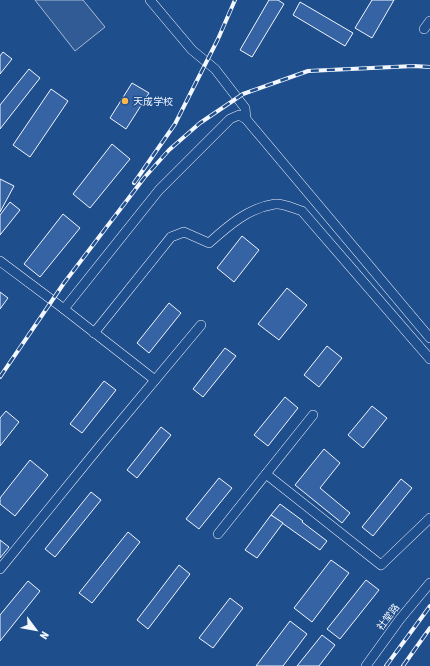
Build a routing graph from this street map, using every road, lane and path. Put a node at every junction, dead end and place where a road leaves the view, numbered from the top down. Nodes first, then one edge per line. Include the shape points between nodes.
1 (150, 0) edge
2 (246, 119) junction
3 (0, 260) edge
4 (64, 309) junction
5 (201, 325) dead end
6 (94, 332) junction
7 (430, 338) edge
8 (430, 359) edge
9 (155, 380) junction
10 (313, 414) dead end
11 (266, 474) junction
12 (430, 518) edge
13 (218, 534) dead end
14 (0, 569) edge
15 (430, 583) edge
16 (366, 666) edge

1 - 2 street via 192,50 215,69 245,108
2 - 4 street via 239,115 230,119 159,190
2 - 7 street
3 - 4 street
4 - 6 street
5 - 9 street
6 - 8 street via 171,237 184,232 209,243 247,213 276,204 302,211
6 - 9 street
9 - 14 street
10 - 11 street
11 - 12 street via 381,565
11 - 13 street
15 - 16 street, 社堂路

